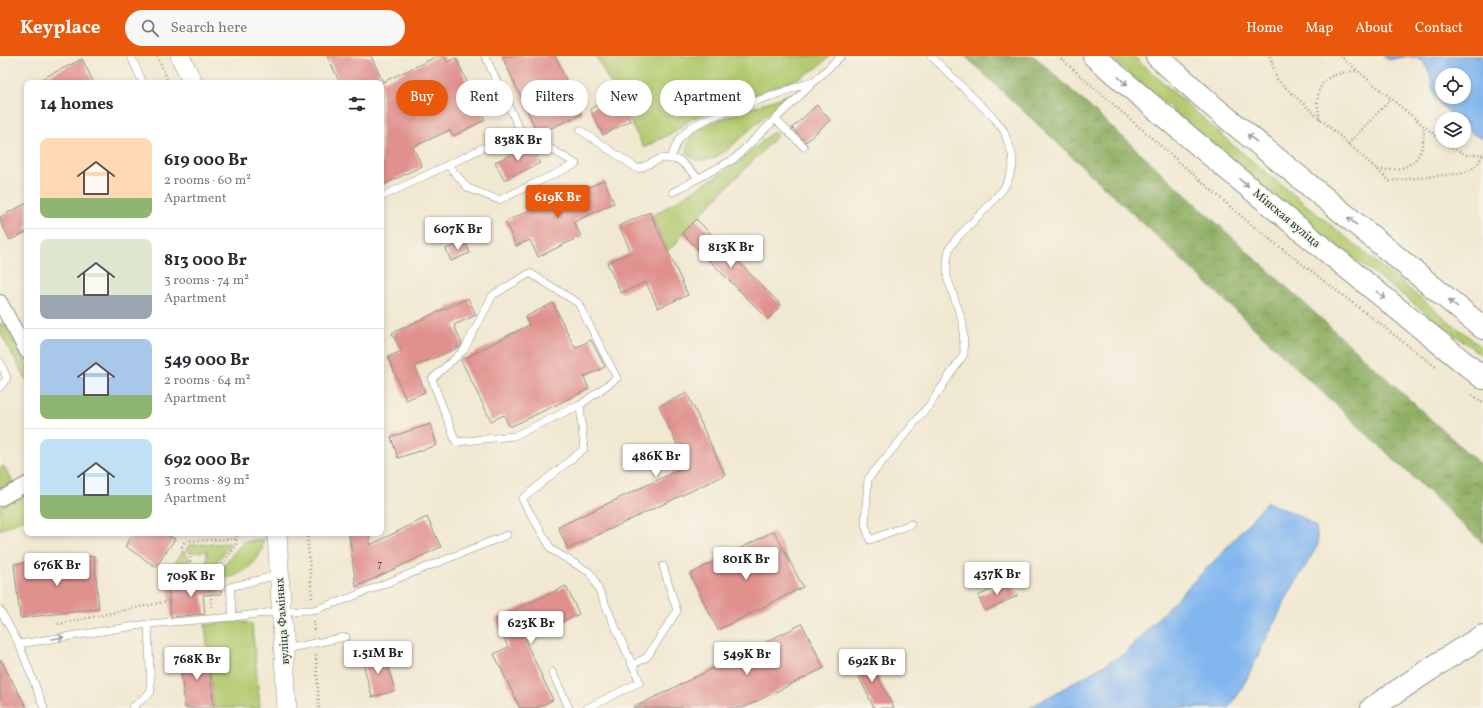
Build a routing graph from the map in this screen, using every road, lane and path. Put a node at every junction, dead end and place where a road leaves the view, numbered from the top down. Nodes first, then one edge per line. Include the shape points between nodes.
1 (131, 56) edge
2 (157, 56) edge
3 (180, 56) edge
4 (485, 56) edge
5 (841, 56) edge
6 (931, 56) edge
7 (1058, 56) edge
8 (1094, 56) edge
9 (1157, 56) edge
10 (1270, 56) edge
11 (1340, 56) edge
12 (1357, 71) junction
13 (142, 80) edge
14 (168, 80) edge
15 (192, 80) edge
16 (815, 80) junction
17 (1392, 98) junction
18 (775, 119) junction
19 (1320, 119) junction
20 (1424, 126) junction
21 (520, 130) junction
22 (580, 130) dead end
23 (1435, 135) edge
24 (1348, 144) junction
25 (804, 147) dead end
26 (1452, 148) edge
27 (1483, 154) edge
28 (670, 159) junction
29 (448, 165) junction
30 (1377, 170) junction
31 (699, 178) junction
32 (673, 192) dead end
33 (384, 196) edge
34 (0, 302) edge
35 (1483, 328) edge
36 (24, 346) edge
37 (0, 362) edge
38 (1439, 369) dead end
39 (1477, 386) edge
40 (0, 387) edge
41 (1483, 403) edge
42 (580, 405) junction
43 (24, 486) edge
44 (0, 499) edge
45 (911, 524) dead end
46 (507, 535) dead end
47 (276, 536) edge
48 (237, 538) joint
49 (663, 566) dead end
50 (279, 575) junction
51 (211, 578) junction
52 (170, 601) dead end
53 (0, 610) edge
54 (282, 611) junction
55 (233, 617) junction
56 (213, 618) junction
57 (148, 624) junction
58 (53, 625) dead end
59 (1483, 636) edge
60 (346, 637) dead end
61 (19, 644) junction
62 (284, 649) junction
63 (632, 665) junction
64 (552, 672) dead end
65 (135, 707) edge
66 (44, 708) edge
67 (287, 708) edge
68 (569, 708) edge
69 (587, 708) edge
70 (1372, 708) edge

1 - 13 lane
2 - 14 path
3 - 15 main road
4 - 21 lane
5 - 16 lane
6 - 45 lane via 1004,131 1012,154 1013,166 1004,188 949,249 947,277 963,323 964,354 931,403 868,479 865,524 870,540
7 - 38 path via 1249,223
8 -> 39 main road, Мінская вуліца via 1308,235
35 -> 9 main road via 1215,108
10 - 19 path via 1277,79
11 - 12 path
12 - 17 path
12 - 19 path via 1341,72 1326,80 1318,90 1317,108
16 - 18 lane
16 - 28 lane via 709,118 691,127 679,139
17 - 20 path
17 - 24 path
18 - 25 lane
18 - 31 lane via 734,159
19 - 24 path
20 - 23 path
20 - 30 path via 1422,150 1416,159 1400,168
21 - 29 lane
21 - 29 lane via 576,164 499,200 468,188
22 - 28 lane via 638,169 662,158
24 - 30 path
26 - 27 path via 1467,155
27 - 30 path via 1478,166 1463,173 1390,181
28 - 31 lane via 679,160
29 - 33 lane
31 - 32 lane
34 - 36 street
37 - 40 lane via 7,378
39 - 41 path
42 - 42 lane via 617,378 578,303 530,272 492,295 464,350 432,379 456,442 514,436
42 - 63 lane via 584,449 522,499 552,550 593,577
43 - 44 street
46 - 54 lane via 344,600 313,610
47 - 50 main road, вуліца Фаміных
48 - 51 path via 236,546
48 - 51 path via 185,542 181,548 190,555 190,566
49 - 63 lane via 677,611 647,657
50 - 54 main road, вуліца Фаміных
50 - 55 lane via 230,587
51 - 56 path via 209,580
52 - 58 path
53 - 61 lane
54 - 55 lane
54 - 62 main road, вуліца Фаміных
55 - 56 lane
56 - 57 lane
61 -> 57 lane
57 - 65 lane via 151,692
59 - 70 main road
60 - 62 lane
61 - 66 lane
62 - 67 main road, вуліца Фаміных
63 - 69 lane via 640,682
64 - 68 lane

